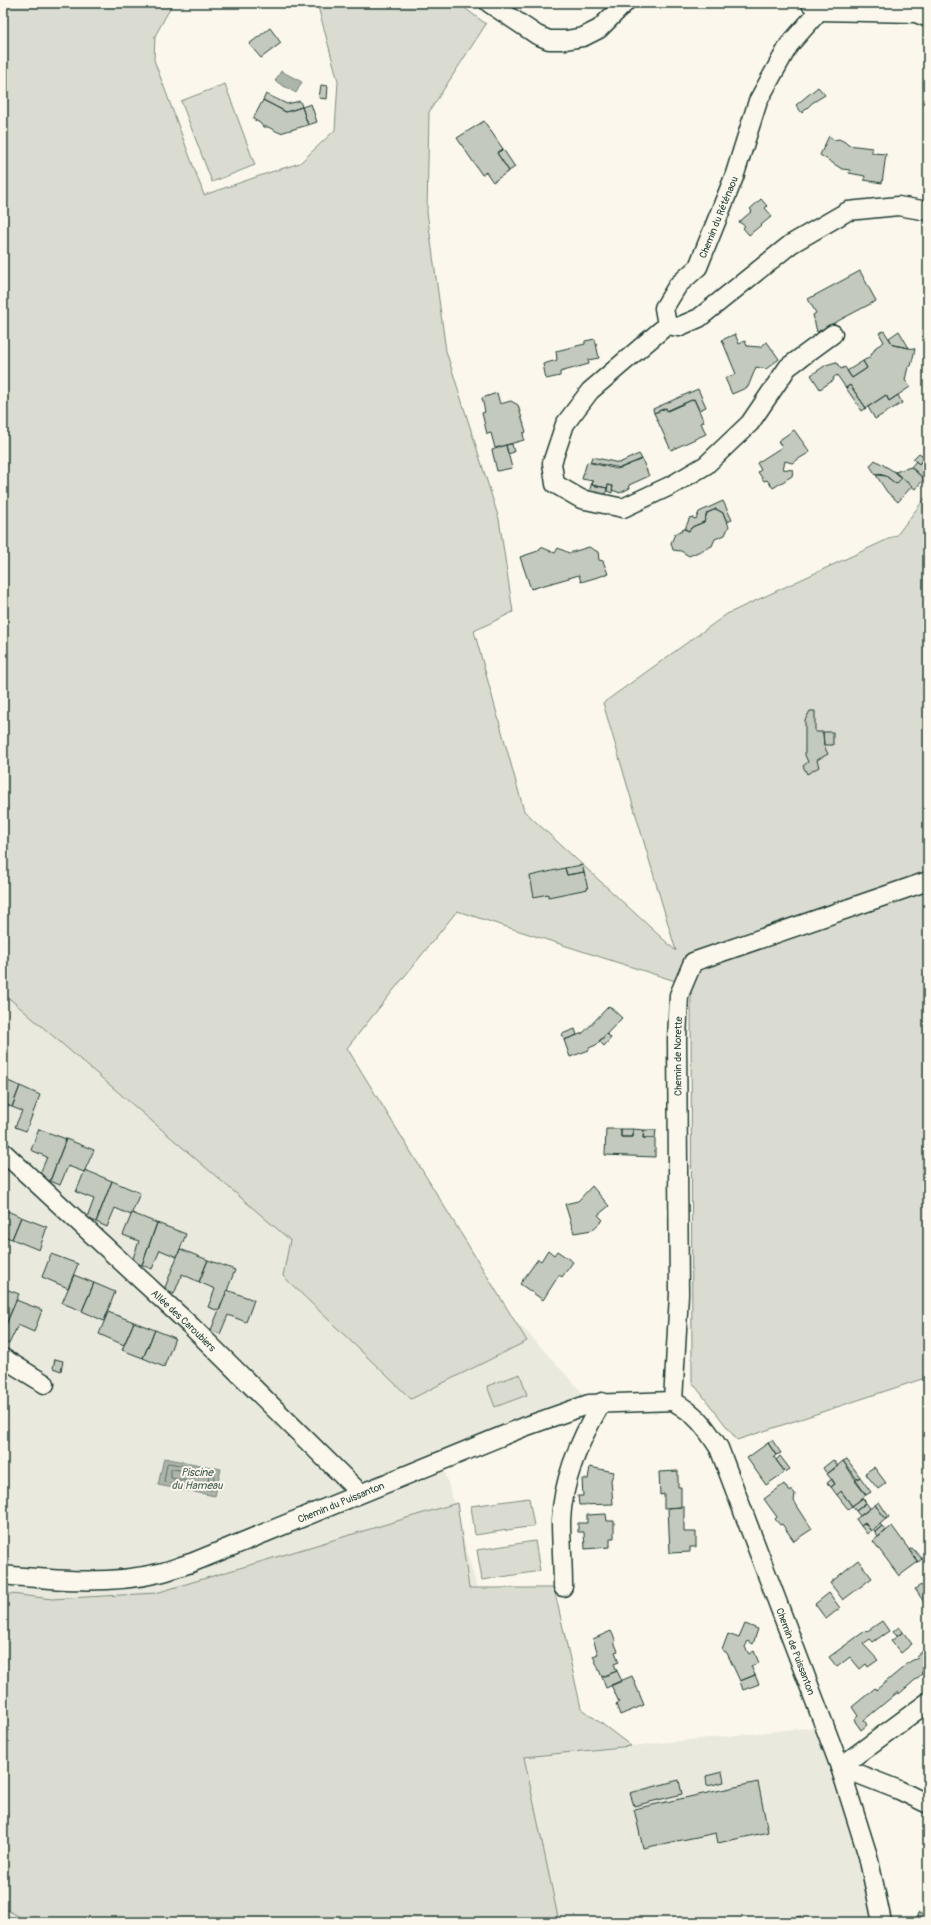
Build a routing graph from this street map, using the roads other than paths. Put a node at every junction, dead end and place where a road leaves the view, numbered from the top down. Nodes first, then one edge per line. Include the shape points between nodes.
1 (489, 3) edge
2 (625, 3) edge
3 (814, 7) edge
4 (918, 11) edge
5 (928, 211) edge
6 (666, 325) junction
7 (833, 334) dead end
8 (928, 881) edge
9 (3, 1152) edge
10 (3, 1358) edge
11 (45, 1384) dead end
12 (673, 1401) junction
13 (602, 1402) junction
14 (360, 1493) junction
15 (3, 1575) edge
16 (563, 1587) dead end
17 (928, 1702) edge
18 (840, 1767) junction
19 (928, 1804) edge
20 (882, 1922) edge

1 - 2 street via 537,35 549,40 566,40 583,37 599,29
3 - 4 street
3 - 6 street, Chemin du Réténaou via 758,101 734,177 698,267 678,285 664,308
5 - 6 street via 898,206 848,211 791,244 700,318 678,327
6 - 7 street via 590,391 565,424 552,463 555,484 581,499 623,508 672,485 706,466 750,423 788,367
8 - 12 street, Chemin de Norette via 693,962 679,995 679,1294
9 - 14 street, Allée des Caroubiers via 191,1326
10 - 11 street
12 - 13 street, Chemin du Puissanton
12 - 18 street, Chemin de Puissanton via 692,1412 705,1426 718,1448
13 - 14 street, Chemin du Puissanton via 589,1404 524,1427
13 - 16 street via 574,1460 565,1488 561,1520
14 - 15 street, Chemin du Puissanton via 191,1563 159,1573 112,1579 41,1579
17 - 18 street
18 - 19 street
18 - 20 street, Chemin de Puissanton via 868,1856

